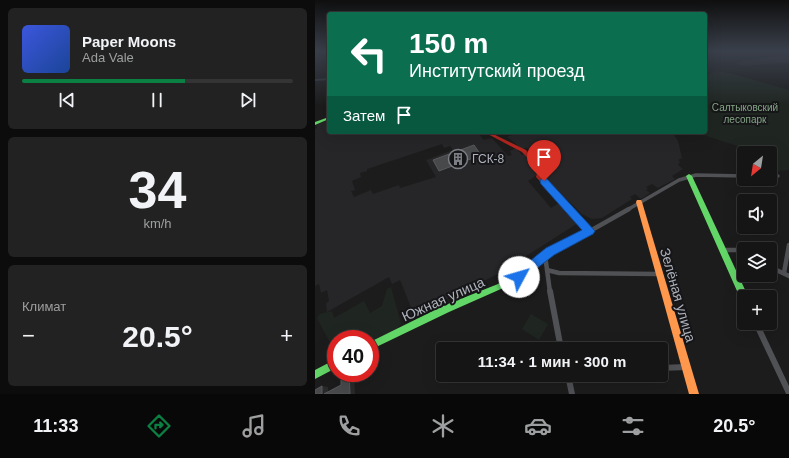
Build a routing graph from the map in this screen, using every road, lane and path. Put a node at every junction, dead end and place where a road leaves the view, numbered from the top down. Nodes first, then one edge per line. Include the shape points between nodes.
1 (327, 119) edge
2 (315, 124) edge
3 (490, 134) edge
4 (689, 176) junction
5 (737, 176) edge
6 (639, 202) junction
7 (589, 231) junction
8 (789, 245) edge
9 (723, 250) junction
10 (737, 250) edge
11 (545, 255) junction
12 (547, 270) junction
13 (777, 270) edge
14 (659, 274) junction
15 (784, 274) junction
16 (789, 276) edge
17 (741, 290) edge
18 (759, 330) edge
19 (379, 342) edge
20 (560, 342) edge
21 (686, 367) junction
22 (327, 368) edge
23 (668, 368) edge
24 (315, 375) edge
25 (569, 382) edge
26 (789, 393) edge
27 (572, 394) edge
28 (694, 394) edge

1 - 2 street
3 - 7 street via 524,151 541,169 539,177
4 - 5 street
4 - 6 street, Южная улица
4 - 9 street
6 - 7 street, Южная улица
6 - 14 street, Зелёная улица
7 - 11 street, Южная улица
8 - 15 street
9 - 10 street
9 - 17 street
11 - 12 street
11 - 19 street, Южная улица via 510,282
12 - 14 street via 559,273
12 - 20 street
13 - 15 street
14 - 21 street, Зелёная улица
15 - 16 street
18 - 26 street
21 - 23 street
21 - 28 street, Зелёная улица
22 - 24 street
25 - 27 street

